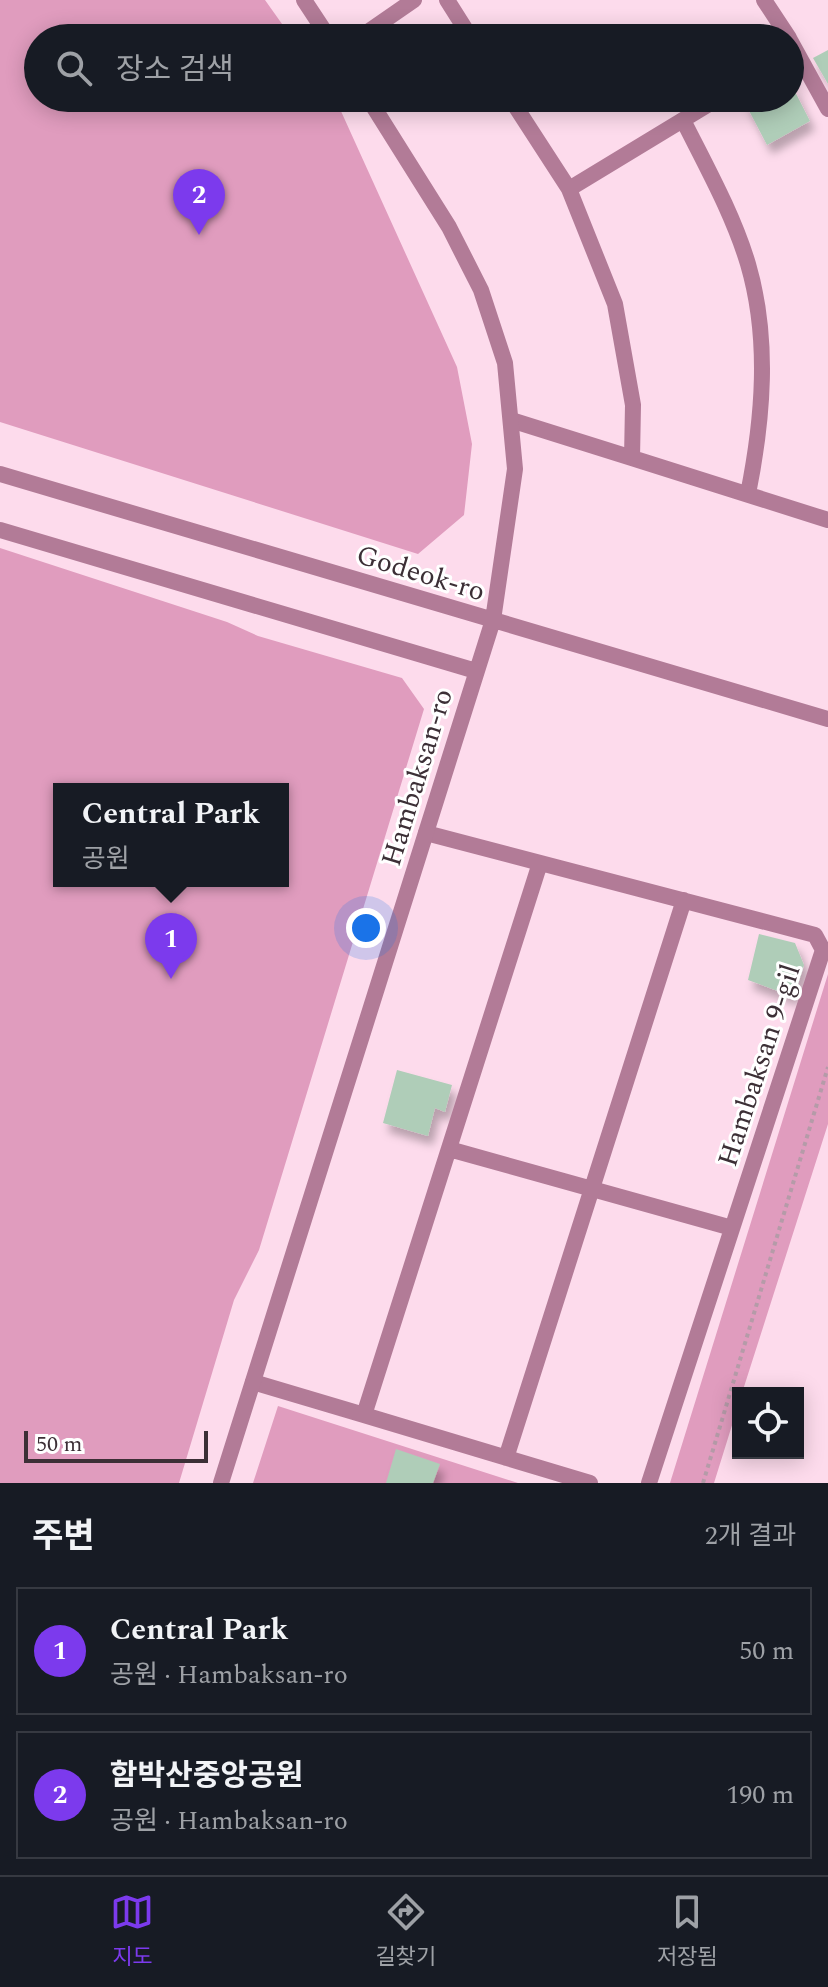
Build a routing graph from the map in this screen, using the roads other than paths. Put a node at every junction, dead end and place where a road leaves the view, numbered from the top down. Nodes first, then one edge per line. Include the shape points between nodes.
1 (304, 0) edge
2 (414, 0) edge
3 (447, 0) edge
4 (764, 0) edge
5 (320, 24) edge
6 (379, 24) edge
7 (462, 24) edge
8 (778, 24) edge
9 (804, 68) edge
10 (828, 109) edge
11 (377, 112) edge
12 (519, 112) edge
13 (696, 112) edge
14 (683, 120) junction
15 (569, 189) junction
16 (511, 420) junction
17 (632, 458) junction
18 (0, 474) edge
19 (748, 494) junction
20 (828, 520) edge
21 (0, 530) edge
22 (493, 620) junction
23 (476, 671) junction
24 (828, 719) edge
25 (426, 833) junction
26 (540, 863) junction
27 (684, 900) junction
28 (449, 1149) junction
29 (591, 1191) junction
30 (732, 1228) junction
31 (253, 1382) junction
32 (364, 1415) junction
33 (506, 1458) junction
34 (221, 1483) edge
35 (590, 1483) edge
36 (649, 1483) edge

1 - 5 street
2 - 6 street
3 - 7 street
4 - 8 street
9 - 10 street
11 - 16 street, Hambaksan-ro via 449,227 481,290 505,363
12 - 15 street
13 - 14 street
14 - 15 street
14 - 19 street via 748,265 759,324 763,391
15 - 17 street via 615,304 633,405
16 - 17 street
16 - 22 street, Hambaksan-ro via 515,469
17 - 19 street
18 - 22 street, Godeok-ro
19 - 20 street
21 - 23 street
22 - 23 street, Hambaksan-ro
22 - 24 street, Godeok-ro
23 - 25 street, Hambaksan-ro
25 - 26 street, Hambaksan 9-gil
25 - 31 street, Hambaksan-ro
26 - 27 street, Hambaksan 9-gil
26 - 28 street
27 - 29 street
27 - 30 street, Hambaksan 9-gil via 815,935 823,950
28 - 29 street
28 - 32 street
29 - 30 street
29 - 33 street
30 - 36 street, Hambaksan 9-gil
31 - 32 street
31 - 34 street, Hambaksan-ro
32 - 33 street
33 - 35 street

